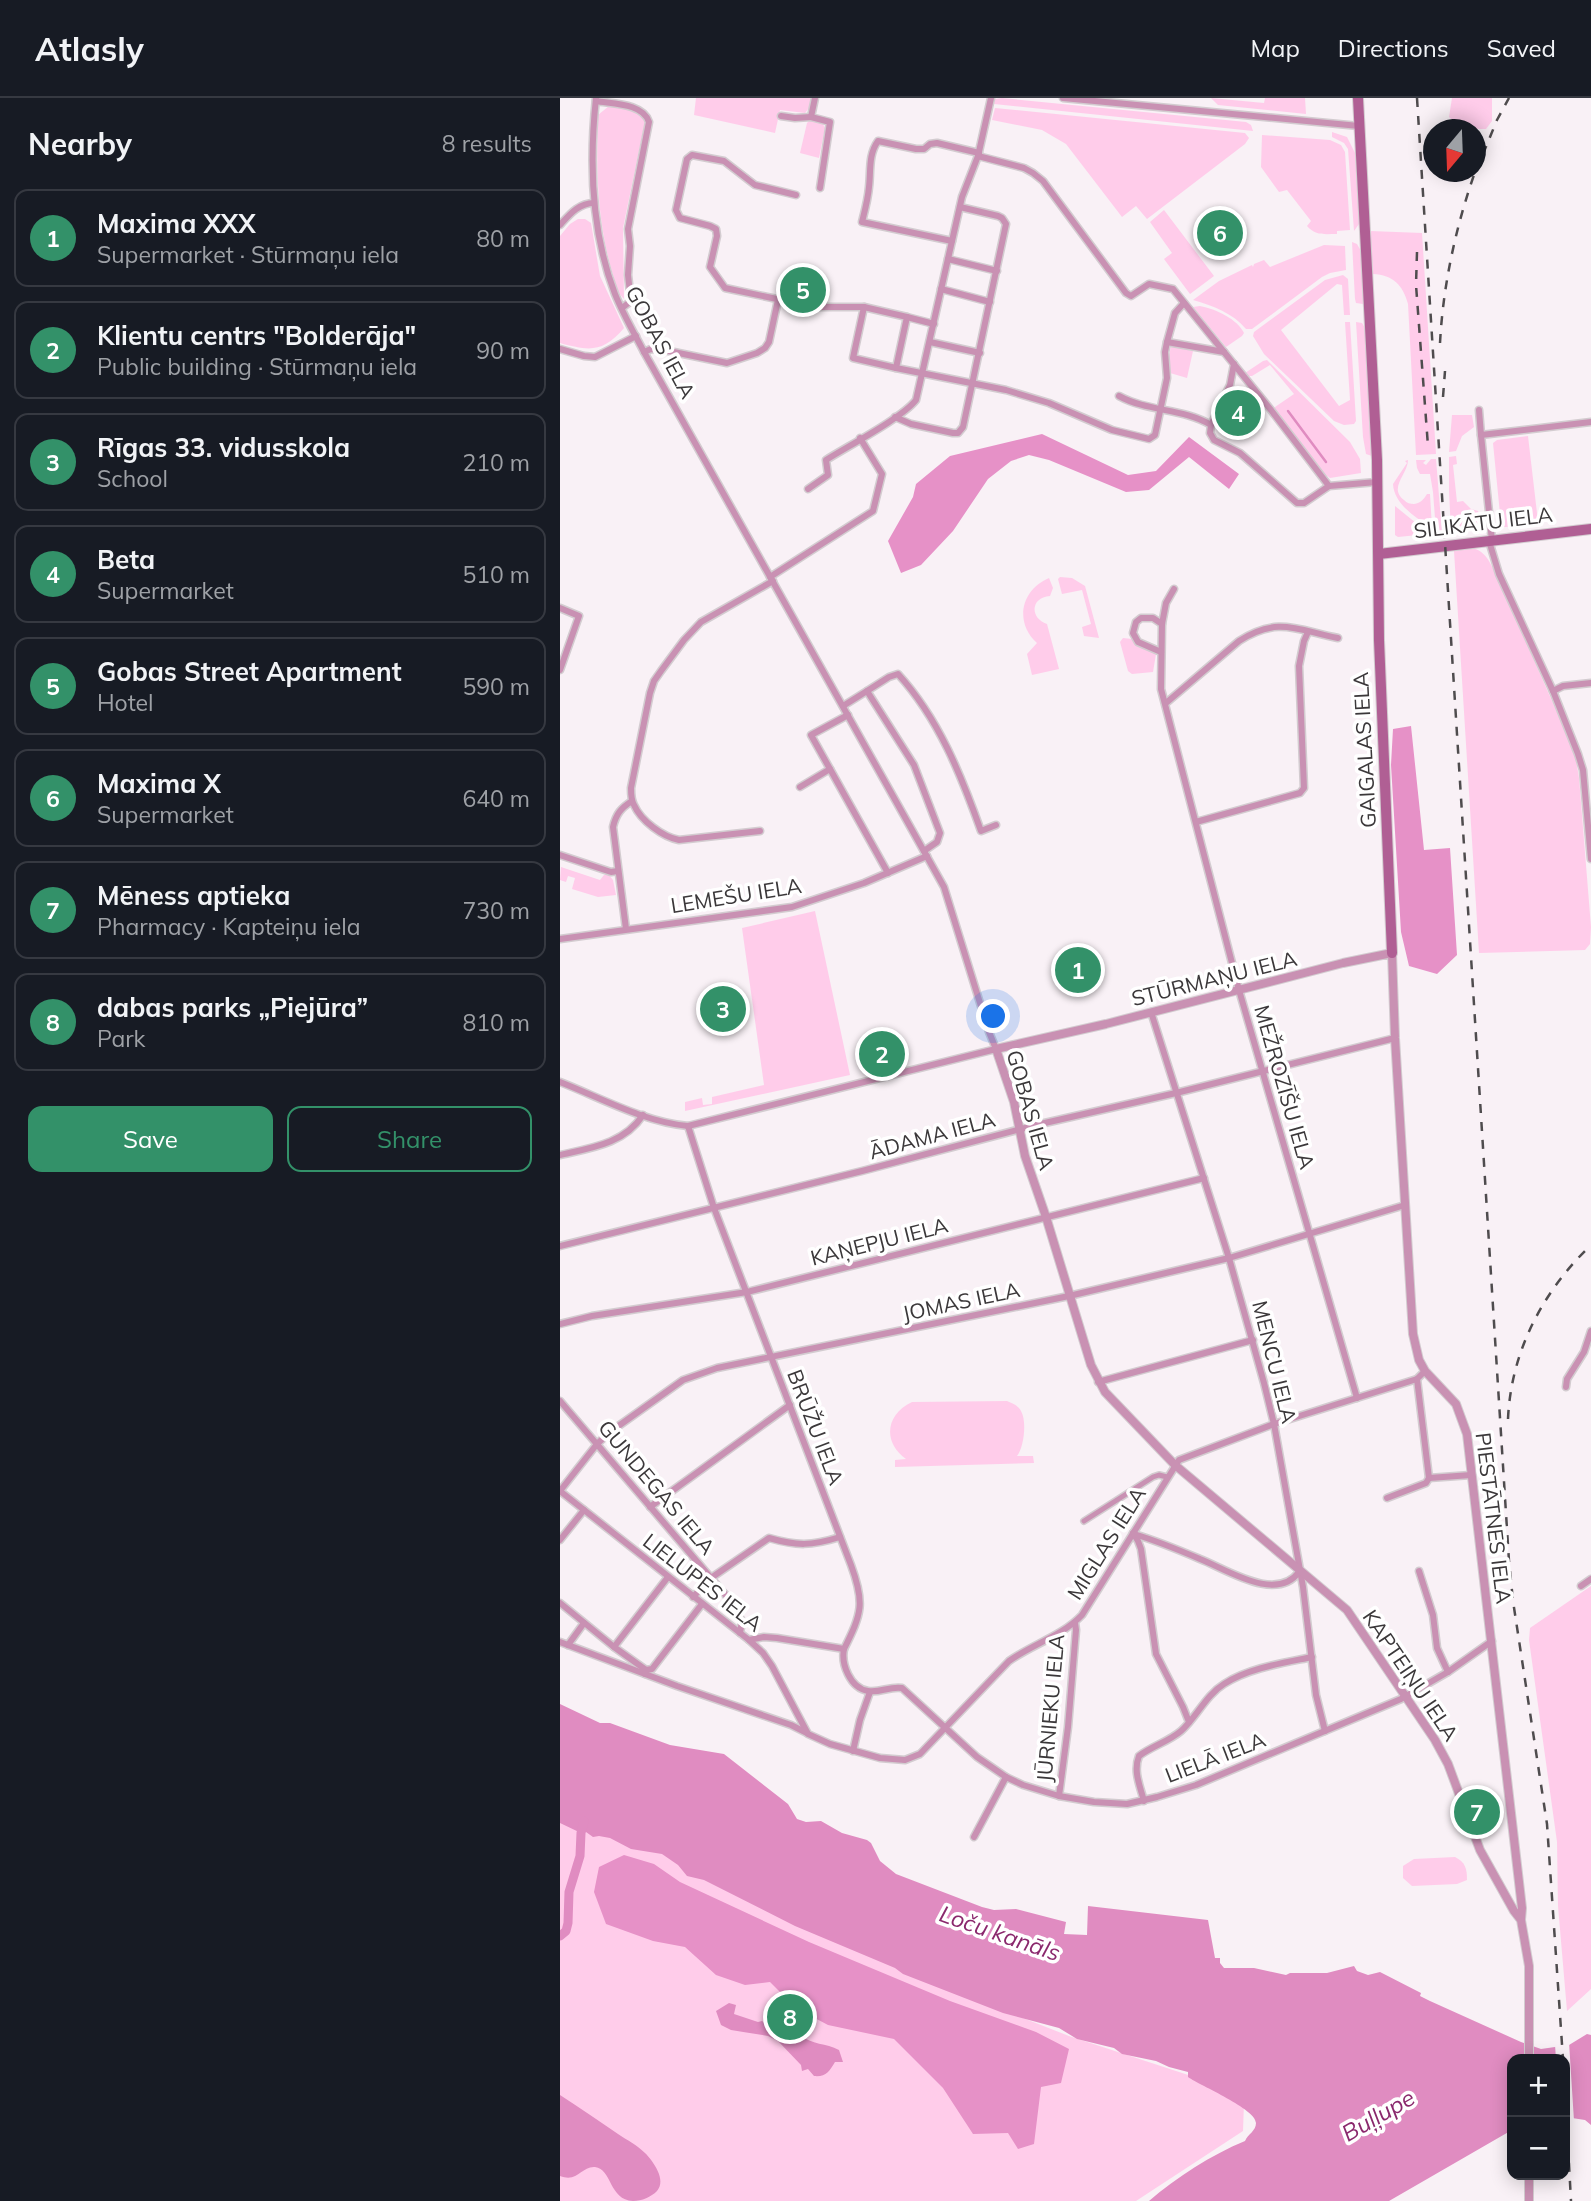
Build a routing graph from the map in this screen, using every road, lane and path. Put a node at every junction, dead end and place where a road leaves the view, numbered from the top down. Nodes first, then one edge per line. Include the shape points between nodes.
1 (815, 98) edge
2 (991, 98) edge
3 (1063, 98) edge
4 (1358, 98) edge
5 (596, 100) edge
6 (781, 116) dead end
7 (811, 117) junction
8 (1359, 126) junction
9 (978, 155) junction
10 (820, 188) dead end
11 (796, 195) dead end
12 (594, 203) junction
13 (960, 207) junction
14 (560, 225) edge
15 (952, 241) junction
16 (948, 260) junction
17 (997, 271) junction
18 (941, 289) junction
19 (778, 300) junction
20 (990, 302) junction
21 (1184, 303) junction
22 (864, 307) junction
23 (622, 308) junction
24 (907, 317) junction
25 (933, 324) junction
26 (636, 336) junction
27 (930, 342) junction
28 (1167, 342) junction
29 (560, 349) edge
30 (644, 352) junction
31 (1224, 352) junction
32 (980, 353) junction
33 (1234, 364) junction
34 (896, 368) junction
35 (924, 373) junction
36 (973, 383) junction
37 (1119, 396) dead end
38 (1161, 409) junction
39 (1479, 410) dead end
40 (895, 417) junction
41 (1591, 422) edge
42 (1212, 425) junction
43 (1481, 435) junction
44 (860, 438) junction
45 (1377, 482) junction
46 (1329, 486) junction
47 (808, 489) dead end
48 (1591, 529) edge
49 (1490, 541) junction
50 (1379, 554) junction
51 (772, 579) junction
52 (1174, 589) dead end
53 (560, 608) edge
54 (1162, 624) junction
55 (1308, 632) junction
56 (1338, 638) dead end
57 (1161, 652) junction
58 (560, 670) edge
59 (1591, 683) edge
60 (867, 691) junction
61 (1553, 691) junction
62 (1166, 703) junction
63 (843, 706) junction
64 (848, 715) junction
65 (830, 769) junction
66 (800, 787) dead end
67 (632, 801) junction
68 (1196, 822) junction
69 (996, 825) dead end
70 (760, 831) dead end
71 (926, 854) junction
72 (560, 855) edge
73 (1591, 859) edge
74 (618, 871) junction
75 (888, 873) junction
76 (626, 929) junction
77 (560, 939) edge
78 (1392, 953) junction
79 (1239, 990) junction
80 (1151, 1012) junction
81 (1395, 1038) junction
82 (996, 1049) junction
83 (1264, 1071) junction
84 (560, 1082) edge
85 (1176, 1093) junction
86 (643, 1115) junction
87 (688, 1126) junction
88 (1018, 1130) junction
89 (560, 1155) edge
90 (1204, 1178) junction
91 (1405, 1205) junction
92 (714, 1208) junction
93 (1046, 1217) junction
94 (1309, 1234) junction
95 (560, 1246) edge
96 (1229, 1258) junction
97 (747, 1292) junction
98 (1069, 1296) junction
99 (560, 1324) edge
100 (1591, 1331) edge
101 (1254, 1340) junction
102 (772, 1359) junction
103 (1425, 1371) junction
104 (1417, 1379) junction
105 (1098, 1382) junction
106 (1566, 1387) dead end
107 (1357, 1398) junction
108 (560, 1401) edge
109 (790, 1405) junction
110 (1274, 1424) junction
111 (597, 1444) junction
112 (1175, 1465) junction
113 (1471, 1475) junction
114 (1167, 1478) junction
115 (1429, 1478) junction
116 (560, 1491) edge
117 (1387, 1499) dead end
118 (650, 1507) junction
119 (583, 1510) junction
120 (1084, 1521) dead end
121 (1133, 1534) junction
122 (840, 1537) junction
123 (560, 1540) edge
124 (1419, 1571) dead end
125 (1299, 1572) junction
126 (668, 1577) junction
127 (711, 1578) junction
128 (1591, 1579) edge
129 (1581, 1586) dead end
130 (693, 1597) junction
131 (560, 1604) edge
132 (702, 1604) junction
133 (584, 1623) junction
134 (1075, 1623) junction
135 (740, 1633) junction
136 (749, 1640) junction
137 (1492, 1641) junction
138 (560, 1642) edge
139 (568, 1645) junction
140 (614, 1647) junction
141 (844, 1649) junction
142 (1312, 1657) junction
143 (646, 1672) junction
144 (1448, 1672) junction
145 (870, 1692) junction
146 (1406, 1697) junction
147 (1189, 1722) junction
148 (945, 1729) junction
149 (1325, 1731) junction
150 (808, 1734) junction
151 (853, 1751) junction
152 (1006, 1777) junction
153 (1059, 1796) junction
154 (1144, 1801) junction
155 (974, 1837) dead end
156 (1521, 1920) junction
157 (1529, 2054) edge
158 (1529, 2180) edge
159 (1529, 2201) edge

1 - 7 street
2 - 9 street
3 - 8 street
4 - 8 main road, GAIGALAS IELA
5 - 12 street, GOBAS IELA
5 - 23 street via 637,109 649,122 628,229 631,301
6 - 7 street
7 - 10 street via 831,122
8 - 45 main road, GAIGALAS IELA
9 - 13 street
9 - 15 street via 937,143 916,149 878,141 873,148 862,222
9 - 21 street via 1033,173 1043,181 1126,293 1131,296 1149,284 1161,285 1173,289
11 - 19 street via 755,186 724,161 692,155 687,159 676,210 680,218 716,229 710,267 725,288
12 - 14 street via 584,203
12 - 23 street, GOBAS IELA via 605,265
13 - 15 street
13 - 17 street via 1005,220
15 - 16 street
16 - 17 street
16 - 18 street
17 - 20 street
18 - 20 street
18 - 25 street
19 - 22 street via 815,307
19 - 30 street via 769,342 757,353 727,363 664,350
20 - 32 street
21 - 28 street via 1175,313
21 - 31 street
22 - 24 street
22 - 34 street via 853,358
23 - 26 street, GOBAS IELA
24 - 25 street
24 - 34 street
25 - 27 street
26 - 29 street via 595,357
26 - 30 street, GOBAS IELA
27 - 32 street
27 - 35 street
28 - 31 street
28 - 38 street
30 - 51 street, GOBAS IELA
31 - 33 street
32 - 36 street
33 - 42 street
33 - 46 street
34 - 35 street
35 - 36 street
35 - 40 street via 916,400
36 - 38 street via 1049,402 1112,430 1149,439 1155,435
36 - 40 street via 958,433
37 - 38 street
38 - 42 street via 1199,417
39 - 43 street
40 - 44 street
41 - 43 street
42 - 46 street via 1214,440 1240,453 1297,503
43 - 49 street
44 - 47 street via 826,460 828,475
44 - 51 street via 882,474 873,511
45 - 46 street
45 - 50 main road, GAIGALAS IELA
48 - 49 main road, SILIKĀTU IELA
49 - 50 main road, SILIKĀTU IELA
49 - 61 street via 1499,574
50 - 78 main road, GAIGALAS IELA
51 - 63 street, GOBAS IELA
51 - 67 street via 701,622 654,681 633,772
52 - 54 street, MEŽROZĪŠU IELA
53 - 58 street via 579,616
54 - 57 street, MEŽROZĪŠU IELA
54 - 57 street via 1141,618 1133,634 1138,642
55 - 56 street
55 - 62 street via 1281,625 1252,633
55 - 68 street via 1300,666 1304,788 1300,793
57 - 62 street, MEŽROZĪŠU IELA via 1160,682
59 - 61 street
60 - 63 street
60 - 69 street via 898,674 937,727 981,831
60 - 71 street via 905,749 930,804 940,833
61 - 73 street via 1583,770
62 - 68 street, MEŽROZĪŠU IELA
63 - 64 street, GOBAS IELA
64 - 65 street via 811,735
64 - 71 street, GOBAS IELA
65 - 66 street
65 - 75 street
67 - 70 street via 641,816 673,839
67 - 74 street via 622,807 613,827
68 - 79 street, MEŽROZĪŠU IELA
71 - 75 street, LEMEŠU IELA
71 - 82 street, GOBAS IELA via 944,887
72 - 74 street
74 - 76 street
75 - 76 street, LEMEŠU IELA via 792,907
76 - 77 street, LEMEŠU IELA
78 - 79 street, STŪRMAŅU IELA
78 - 81 street, GAIGALAS IELA
79 - 80 street, STŪRMAŅU IELA
79 - 83 street, MEŽROZĪŠU IELA
80 - 82 street, STŪRMAŅU IELA
80 - 85 street, MENCU IELA
81 - 83 street, ĀDAMA IELA
81 - 91 street, GAIGALAS IELA
82 - 87 street, STŪRMAŅU IELA
82 - 88 street, GOBAS IELA
83 - 85 street, ĀDAMA IELA
83 - 94 street, MEŽROZĪŠU IELA
84 - 86 street, STŪRMAŅU IELA
85 - 88 street, ĀDAMA IELA
85 - 90 street, MENCU IELA
86 - 87 street, STŪRMAŅU IELA
86 - 89 street via 635,1128 611,1142
87 - 92 street, BRŪŽU IELA
88 - 92 street, ĀDAMA IELA
88 - 93 street, GOBAS IELA
90 - 93 street, KAŅEPJU IELA
90 - 96 street, MENCU IELA
91 - 94 street, JOMAS IELA
91 - 103 street, GAIGALAS IELA via 1413,1334
92 - 95 street, ĀDAMA IELA
92 - 97 street, BRŪŽU IELA
93 - 97 street, KAŅEPJU IELA
93 - 98 street, GOBAS IELA
94 - 96 street, JOMAS IELA
94 - 107 street, MEŽROZĪŠU IELA
96 - 98 street, JOMAS IELA
96 - 101 street, MENCU IELA
97 - 99 street, KAŅEPJU IELA
97 - 102 street, BRŪŽU IELA
98 - 102 street, JOMAS IELA
98 - 105 street, GOBAS IELA
100 - 106 street
101 - 105 street
101 - 110 street, MENCU IELA
102 - 109 street, BRŪŽU IELA
102 - 111 street, JOMAS IELA via 717,1368 683,1380
103 - 104 street
103 - 113 street, PIESTĀTNES IELA via 1456,1404 1467,1434
104 - 107 street
104 - 115 street
105 - 112 street, GOBAS IELA
107 - 110 street
108 - 111 street, GUNDEGAS IELA
109 - 118 street
109 - 122 street, BRŪŽU IELA
110 - 112 street via 1186,1456
110 - 125 street, MENCU IELA
111 - 116 street, JOMAS IELA
111 - 118 street, GUNDEGAS IELA
112 - 114 street, MIGLAS IELA
112 - 125 street, KAPTEIŅU IELA
113 - 115 street
113 - 137 street, PIESTĀTNES IELA
114 - 120 street via 1153,1477
114 - 121 street, MIGLAS IELA
115 - 117 street
116 - 119 street, LIELUPES IELA
118 - 127 street, GUNDEGAS IELA
119 - 123 street
119 - 126 street, LIELUPES IELA
121 - 125 street via 1242,1579 1280,1584 1292,1581
121 - 134 street, MIGLAS IELA
121 - 147 street via 1141,1549 1156,1654
122 - 127 street via 798,1545 769,1538
122 - 141 street, BRŪŽU IELA via 860,1596 860,1615
124 - 144 street via 1433,1615 1437,1648
125 - 142 street, MENCU IELA
125 - 146 street, KAPTEIŅU IELA via 1347,1610
126 - 130 street, LIELUPES IELA
126 - 140 street
127 - 130 street
127 - 135 street, GUNDEGAS IELA via 738,1613
128 - 129 street
130 - 132 street, LIELUPES IELA
131 - 133 street
132 - 135 street, LIELUPES IELA
132 - 143 street
133 - 139 street
133 - 140 street
134 - 148 street, MIGLAS IELA via 1009,1661
134 - 153 street, JŪRNIEKU IELA
135 - 136 street, LIELUPES IELA
136 - 141 street via 777,1638
136 - 150 street, LIELUPES IELA via 772,1666
137 - 144 street, LIELĀ IELA
137 - 156 street, PIESTĀTNES IELA
138 - 139 street
139 - 143 street
140 - 143 street
141 - 145 street via 843,1661 851,1679
142 - 147 street via 1260,1669 1224,1684
142 - 149 street, MENCU IELA
143 - 150 street
144 - 146 street, LIELĀ IELA
145 - 148 street via 902,1688
145 - 151 street
146 - 149 street, LIELĀ IELA
146 - 156 street, KAPTEIŅU IELA via 1448,1764 1480,1850
147 - 154 street via 1137,1761
148 - 151 street via 913,1758 891,1760
148 - 152 street, LIELĀ IELA
149 - 154 street, LIELĀ IELA
150 - 151 street
152 - 153 street, LIELĀ IELA
152 - 155 street
153 - 154 street, LIELĀ IELA via 1113,1804
156 - 157 street, KAPTEIŅU IELA via 1529,1966
158 - 159 street

